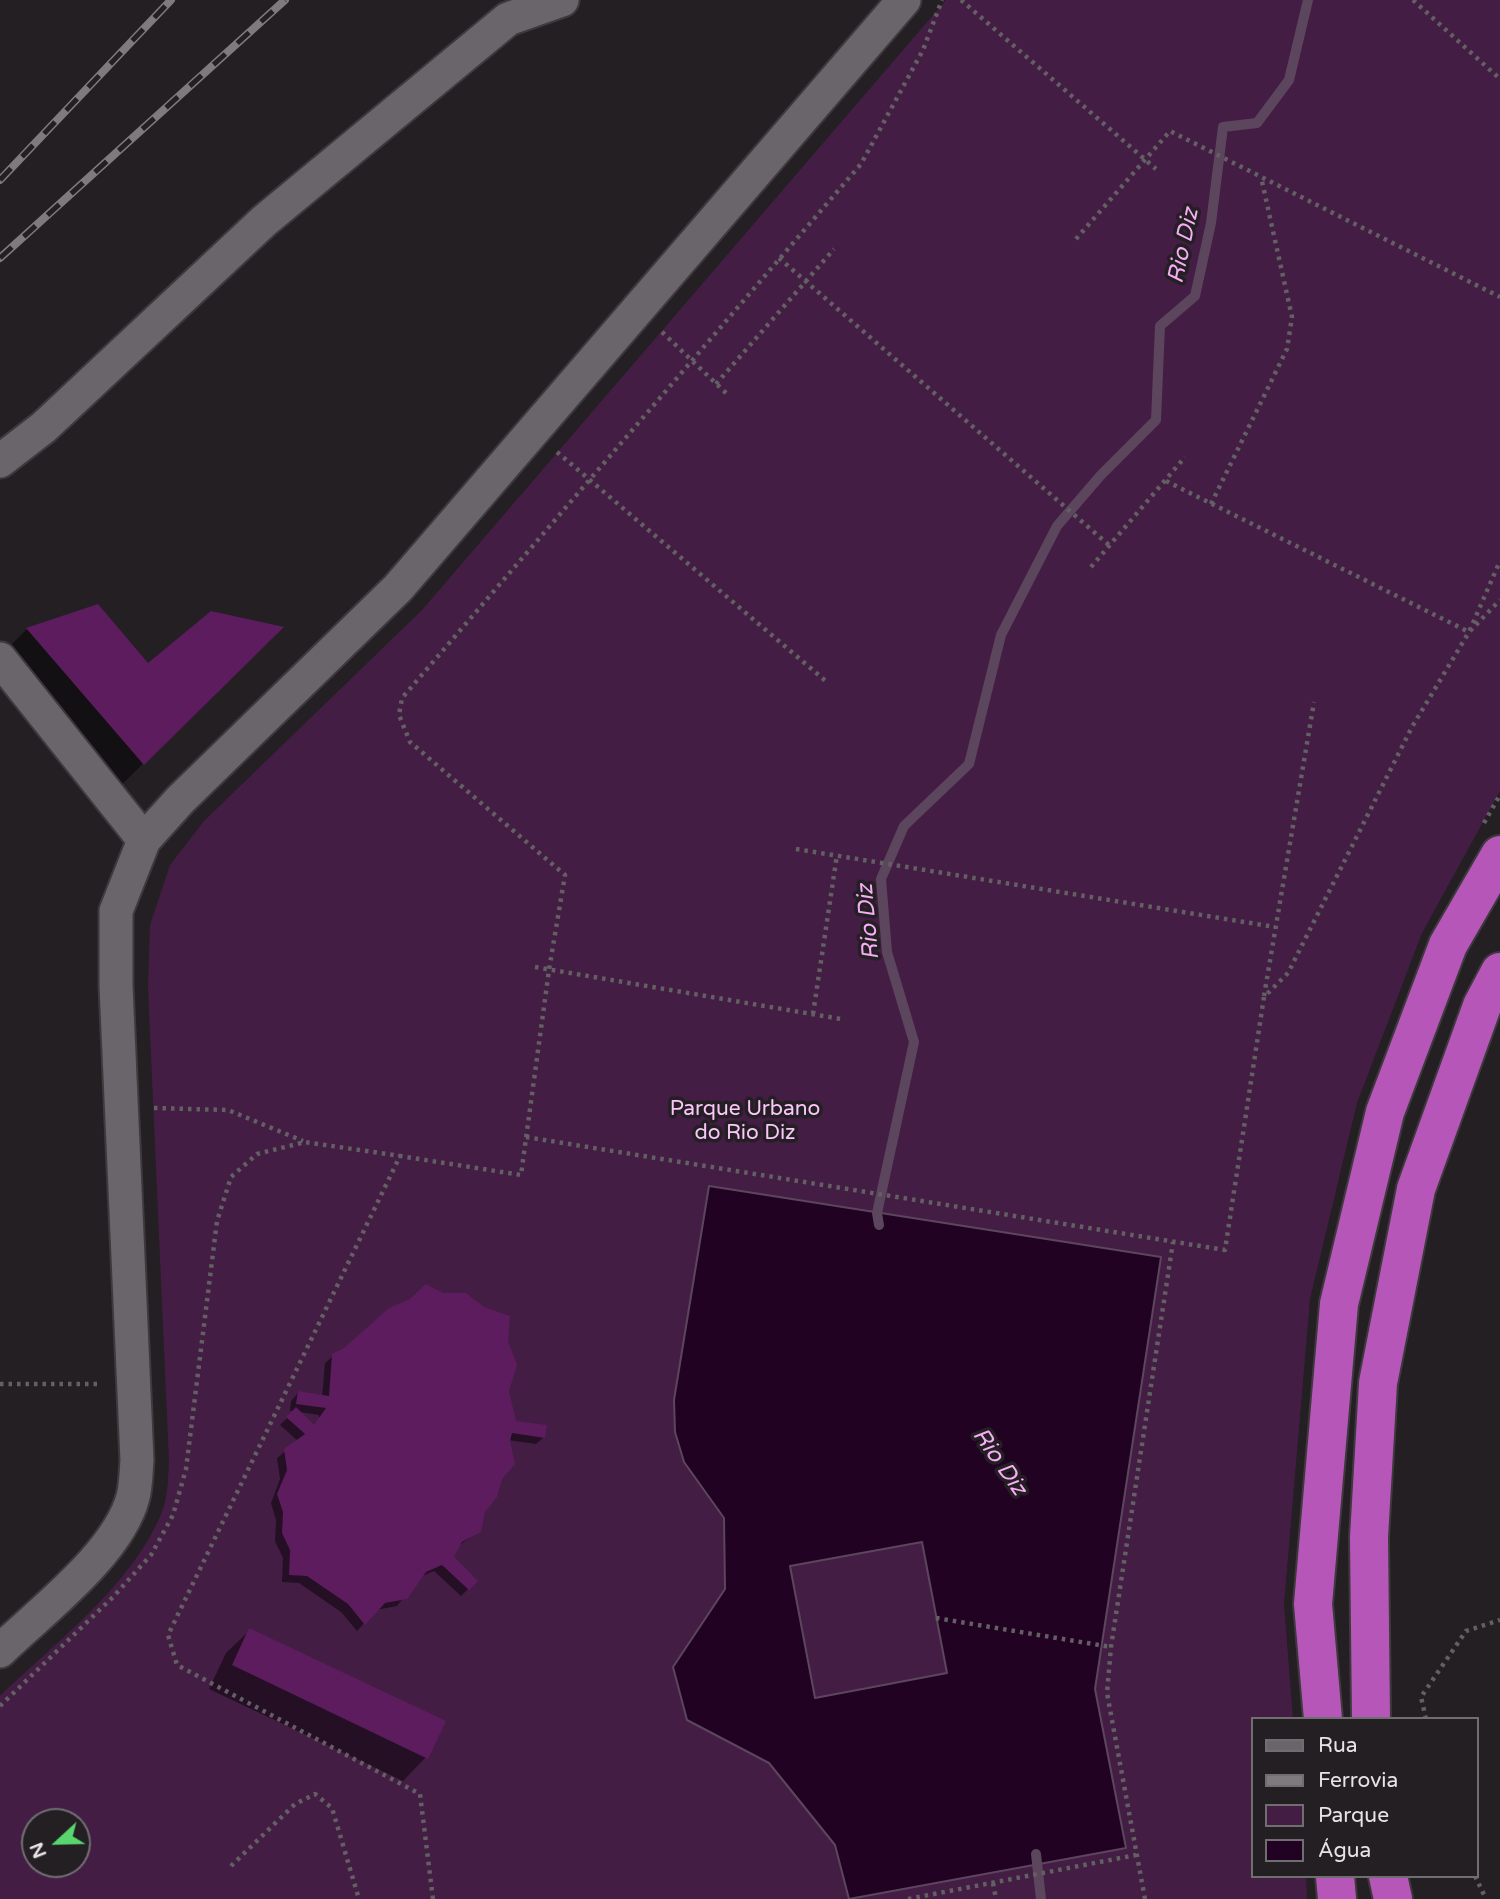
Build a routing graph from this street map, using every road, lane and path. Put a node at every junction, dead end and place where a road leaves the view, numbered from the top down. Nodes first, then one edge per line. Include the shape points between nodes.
1 (562, 0) edge
2 (904, 0) edge
3 (942, 0) edge
4 (961, 0) edge
5 (1413, 0) edge
6 (1500, 79) edge
7 (1145, 160) junction
8 (1156, 169) dead end
9 (1261, 177) junction
10 (1076, 239) dead end
11 (834, 249) dead end
12 (779, 258) junction
13 (806, 281) junction
14 (1500, 297) edge
15 (637, 309) junction
16 (692, 360) junction
17 (716, 384) junction
18 (727, 394) dead end
19 (533, 432) junction
20 (1185, 457) dead end
21 (0, 461) edge
22 (588, 480) junction
23 (1166, 481) junction
24 (1211, 504) junction
25 (1110, 546) junction
26 (1500, 561) edge
27 (1091, 567) dead end
28 (1500, 600) edge
29 (1469, 632) junction
30 (0, 659) edge
31 (828, 682) dead end
32 (1314, 702) dead end
33 (144, 840) junction
34 (796, 849) dead end
35 (836, 855) junction
36 (1500, 855) edge
37 (1275, 927) junction
38 (535, 967) dead end
39 (549, 970) junction
40 (1500, 972) edge
41 (1264, 997) junction
42 (813, 1014) junction
43 (841, 1019) dead end
44 (121, 1107) junction
45 (526, 1138) junction
46 (305, 1142) junction
47 (400, 1156) junction
48 (1173, 1242) junction
49 (134, 1382) junction
50 (0, 1384) edge
51 (936, 1618) dead end
52 (1500, 1620) edge
53 (1111, 1647) junction
54 (0, 1651) edge
55 (0, 1706) edge
56 (1323, 1717) edge
57 (1371, 1717) edge
58 (1426, 1717) edge
59 (1136, 1855) junction
60 (231, 1866) dead end
61 (1335, 1878) edge
62 (1388, 1878) edge
63 (1476, 1878) edge
64 (993, 1883) junction
65 (359, 1899) edge
66 (433, 1899) edge
67 (908, 1899) edge
68 (996, 1899) edge
69 (1145, 1899) edge
70 (1337, 1899) edge
71 (1393, 1899) edge
72 (1486, 1899) edge

1 - 21 street via 508,19 264,220 44,427
2 - 15 street
3 - 12 path via 923,50 860,164
4 - 7 path
5 - 6 path
7 - 8 path
7 - 9 path via 1170,131
7 - 10 path
9 - 14 path
9 - 24 path via 1292,317 1287,348
11 - 13 path
12 - 13 path
12 - 16 path
13 - 17 path
13 - 25 path
15 - 16 path
15 - 19 street
16 - 17 path
16 - 22 path
17 - 18 path
19 - 22 path
19 - 33 street via 398,588
20 - 23 path
22 - 31 path
22 - 39 path via 402,698 399,715 410,742 565,875
23 - 24 path
23 - 25 path
24 - 29 path
25 - 27 path
26 - 29 path
28 - 29 path
29 - 41 path via 1412,727 1288,973
30 - 33 street
32 - 37 path
33 - 44 street via 116,911
34 - 35 path
35 - 37 path
35 - 42 path
36 - 56 highway via 1448,946 1385,1112 1339,1304 1313,1604
37 - 41 path
38 - 39 path
39 - 42 path
39 - 45 path
40 - 57 highway via 1482,1006 1416,1189 1378,1383 1368,1537
41 - 48 path via 1225,1250
42 - 43 path
44 - 46 path via 228,1111
44 - 49 street
45 - 47 path via 521,1175
45 - 48 path
46 - 47 path
46 - 55 path via 257,1154 231,1178 217,1221 186,1469 173,1515 151,1555 113,1597
47 - 66 path via 168,1635 177,1665 420,1794
48 - 53 path
49 - 50 path
49 - 54 street via 137,1460 133,1498 120,1527 90,1565
51 - 53 path
52 - 58 path via 1466,1631 1421,1697
53 - 59 path via 1107,1693
59 - 64 path
59 - 69 path
60 - 65 path via 295,1804 315,1794 332,1808
61 - 70 highway
62 - 71 highway
63 - 72 path
64 - 67 path
64 - 68 path

